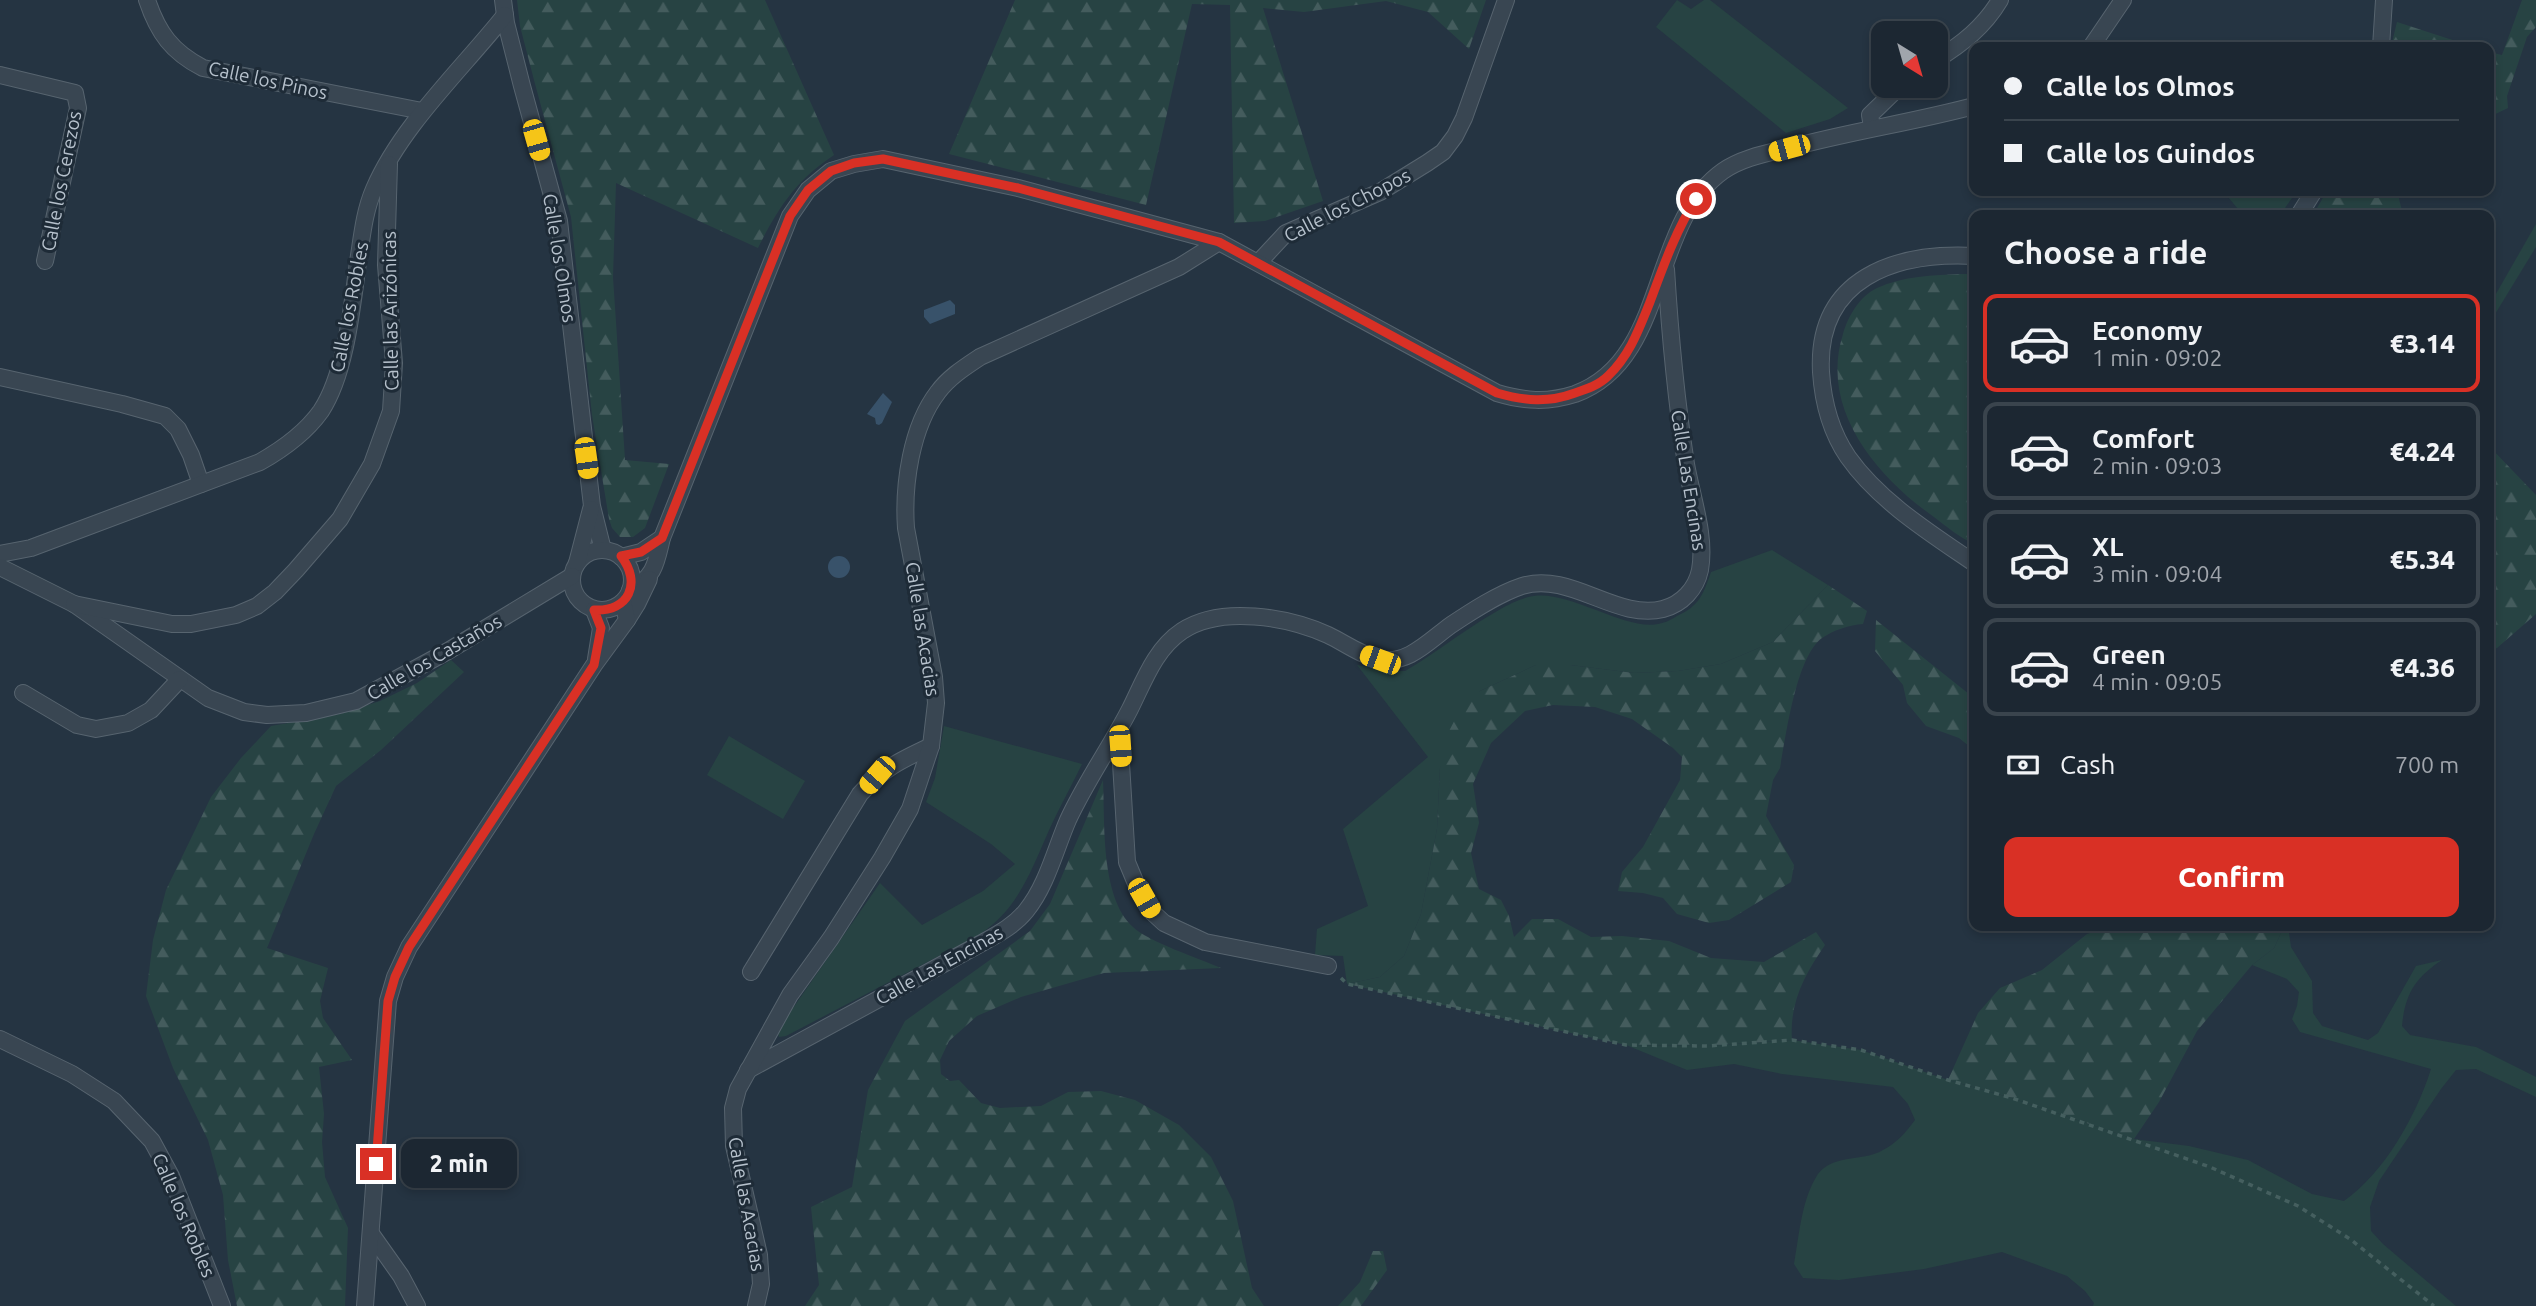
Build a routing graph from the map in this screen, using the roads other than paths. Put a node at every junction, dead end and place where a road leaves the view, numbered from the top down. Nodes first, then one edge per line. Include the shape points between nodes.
1 (147, 0) edge
2 (1506, 0) edge
3 (2000, 0) edge
4 (2123, 0) edge
5 (2384, 0) edge
6 (504, 7) edge
7 (2094, 42) edge
8 (2381, 42) edge
9 (1948, 52) edge
10 (0, 75) edge
11 (1888, 98) edge
12 (1969, 107) edge
13 (422, 111) junction
14 (1872, 127) junction
15 (389, 162) junction
16 (1219, 242) junction
17 (1969, 256) edge
18 (45, 261) dead end
19 (1259, 262) junction
20 (1666, 263) junction
21 (0, 377) edge
22 (201, 484) junction
23 (592, 506) junction
24 (662, 538) junction
25 (603, 550) junction
26 (0, 554) edge
27 (621, 556) junction
28 (1969, 559) edge
29 (0, 567) edge
30 (574, 569) junction
31 (650, 576) junction
32 (575, 595) junction
33 (627, 596) junction
34 (74, 604) junction
35 (528, 604) junction
36 (594, 610) junction
37 (627, 620) junction
38 (594, 665) junction
39 (180, 679) junction
40 (23, 693) dead end
41 (1119, 730) junction
42 (930, 746) junction
43 (1328, 966) road end
44 (751, 972) dead end
45 (0, 1039) edge
46 (748, 1070) junction
47 (372, 1235) junction
48 (222, 1306) edge
49 (365, 1306) edge
50 (417, 1306) edge
51 (756, 1306) edge

1 - 13 street, Calle los Pinos via 168,41 183,57 203,68
2 - 19 street, Calle los Chopos via 1464,118 1443,152 1380,191 1286,233
3 - 9 street via 1977,31
4 - 7 street
5 - 8 street
6 - 13 street, Calle los Robles
6 - 23 street, Calle los Olmos via 559,221
10 - 18 street, Calle los Cerezos via 75,93 78,108
11 - 14 street via 1870,115
12 - 14 street
13 - 15 street, Calle los Robles
14 - 20 street via 1737,162 1704,187 1688,211
15 - 22 street, Calle los Robles via 367,206 350,325 329,397 308,426 276,453
15 - 34 street, Calle las Arizónicas via 386,265 394,363 391,411 372,464 340,519 275,592 236,615 172,624
16 - 19 street
16 - 24 street via 1018,188 883,159 831,171 808,190 790,216
16 - 42 street, Calle las Acacias via 1179,267 980,357 937,392 911,453 905,510 934,677 936,703
17 - 28 street via 1944,254 1888,265 1847,290 1828,323 1821,365 1828,417 1849,458 1874,488
19 - 20 street via 1497,393 1535,401 1570,395 1607,377 1637,337
20 - 41 street, Calle Las Encinas via 1671,353 1700,536 1699,574 1692,591 1663,609 1640,611 1549,582 1529,584 1501,595 1408,656 1392,661 1359,652 1296,622 1270,617 1209,620 1184,629 1164,645
21 - 22 street via 165,416 187,446
22 - 26 street, Calle los Robles via 31,548
23 - 25 street, Calle los Olmos
23 - 30 street, Calle los Olmos
24 - 27 street via 641,552
24 - 31 street
25 - 27 street
25 - 30 street via 584,555
27 - 33 street via 632,578
29 - 34 street, Calle los Castaños
30 - 32 street
30 - 35 street, Calle los Castaños
31 - 33 street
31 - 37 street
32 - 35 street, Calle los Castaños
32 - 36 street
33 - 36 street via 604,611
33 - 37 street
34 - 39 street, Calle los Castaños
35 - 39 street, Calle los Castaños via 356,701 306,713 244,712 208,698
36 - 38 street via 601,628
37 - 38 street
38 - 47 street via 409,947 395,977 383,1046
39 - 40 street via 151,710 128,723 96,729 77,725
41 - 43 street via 1127,862 1151,911 1164,923 1205,942
41 - 46 street, Calle Las Encinas via 1069,818 1025,913 980,944
42 - 44 street via 894,763 860,794
42 - 46 street, Calle las Acacias via 910,809 831,938 790,995
45 - 48 street, Calle los Robles via 72,1074 114,1101 152,1141 165,1162
46 - 51 street, Calle las Acacias via 733,1108 734,1146 759,1255 761,1284
47 - 49 street
47 - 50 street

